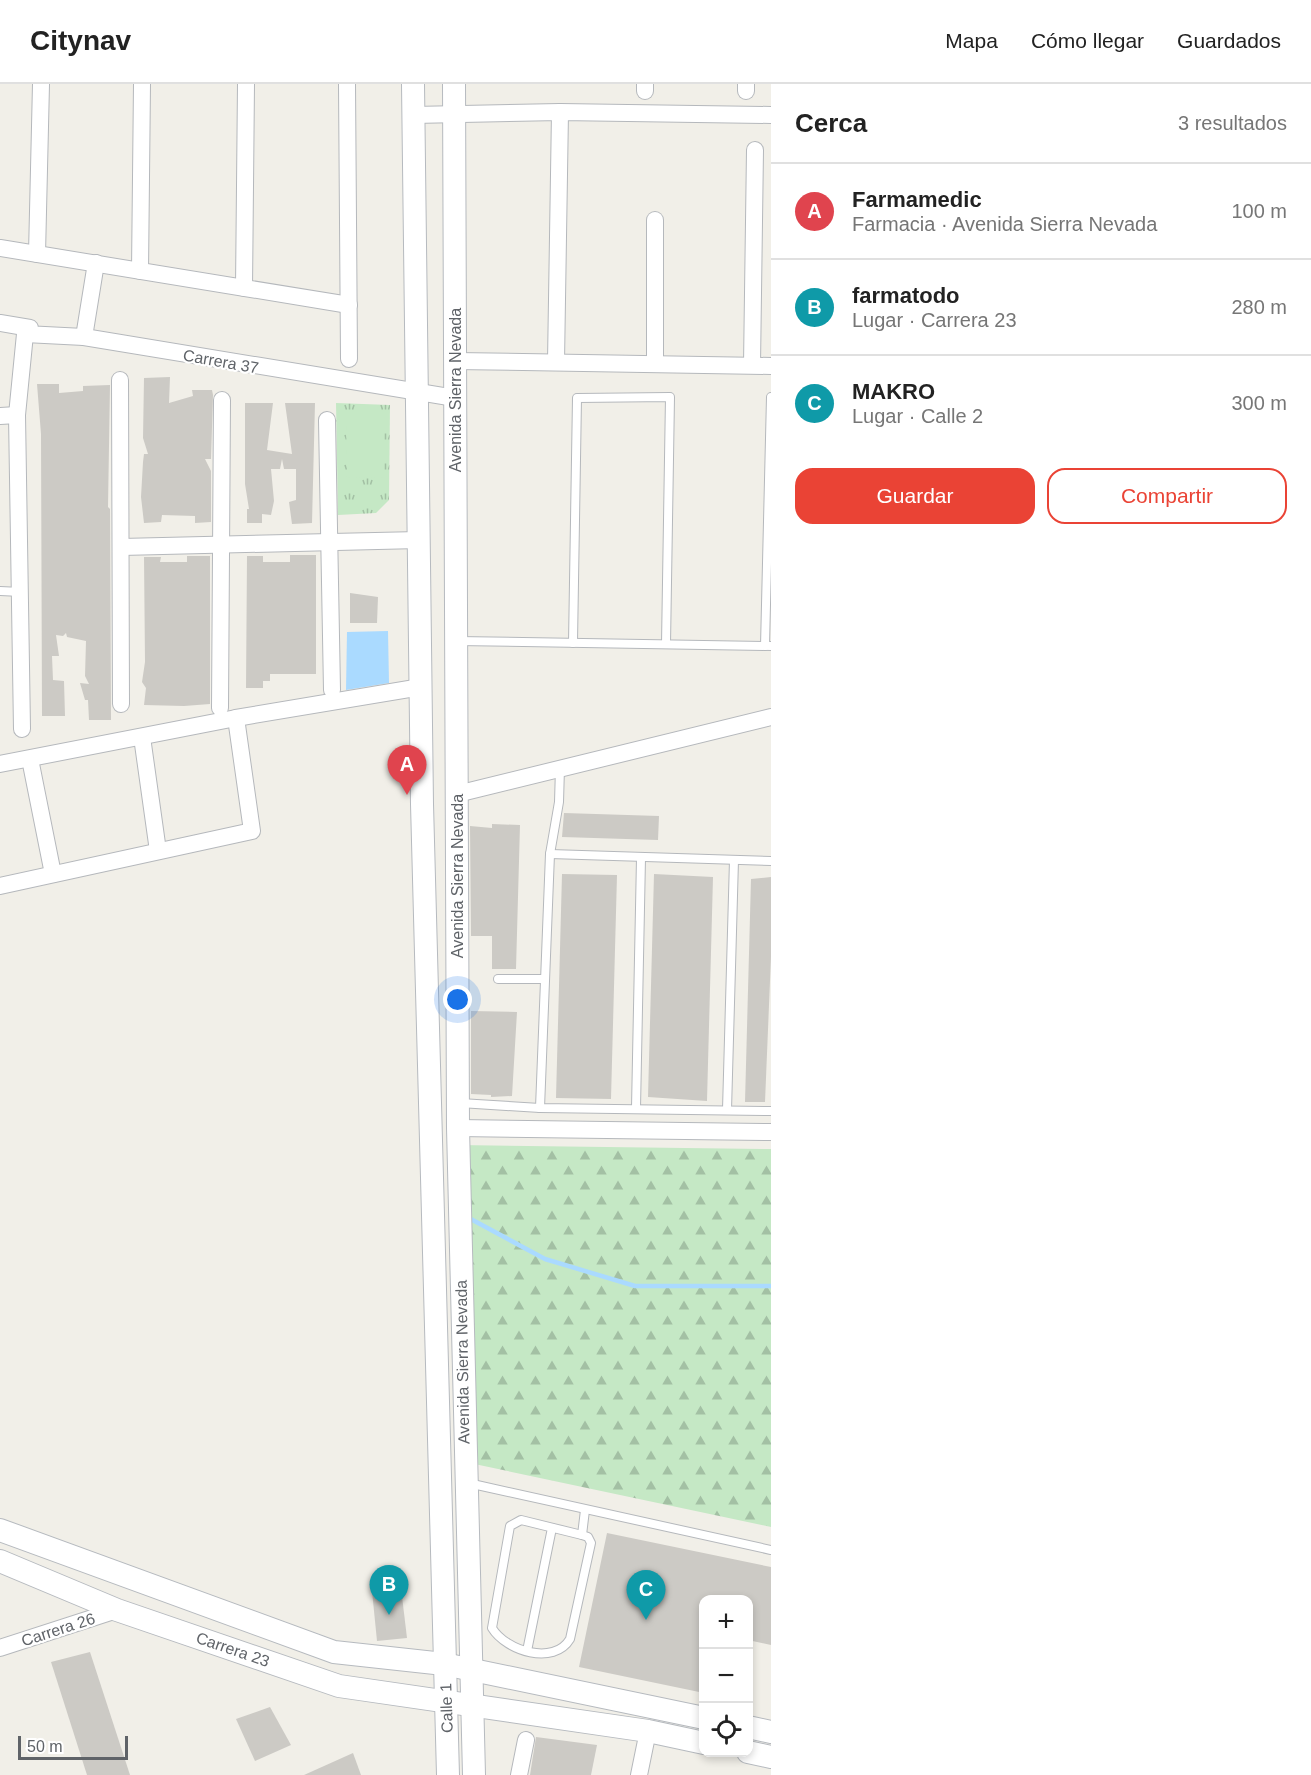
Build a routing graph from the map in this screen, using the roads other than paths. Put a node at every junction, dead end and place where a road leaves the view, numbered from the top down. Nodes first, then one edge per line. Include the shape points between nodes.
1 (41, 84) edge
2 (142, 84) edge
3 (246, 84) edge
4 (347, 84) edge
5 (413, 84) edge
6 (454, 84) edge
7 (560, 112) junction
8 (454, 114) junction
9 (771, 115) edge
10 (413, 116) junction
11 (755, 150) dead end
12 (655, 220) dead end
13 (0, 248) edge
14 (37, 254) junction
15 (96, 263) junction
16 (140, 271) junction
17 (244, 288) junction
18 (349, 305) junction
19 (0, 323) edge
20 (25, 334) junction
21 (84, 337) junction
22 (349, 359) dead end
23 (455, 361) junction
24 (556, 362) junction
25 (655, 364) junction
26 (752, 365) junction
27 (771, 366) edge
28 (120, 380) dead end
29 (417, 394) junction
30 (771, 397) edge
31 (455, 398) junction
32 (222, 400) dead end
33 (8, 416) edge
34 (327, 420) dead end
35 (419, 540) junction
36 (330, 542) junction
37 (219, 544) junction
38 (121, 547) junction
39 (0, 591) edge
40 (21, 592) junction
41 (456, 641) junction
42 (573, 643) junction
43 (666, 644) junction
44 (768, 646) edge
45 (421, 687) junction
46 (332, 690) dead end
47 (121, 704) dead end
48 (220, 708) dead end
49 (771, 717) edge
50 (236, 718) junction
51 (22, 729) dead end
52 (142, 737) junction
53 (30, 759) junction
54 (0, 764) edge
55 (560, 768) junction
56 (456, 794) junction
57 (158, 851) junction
58 (550, 854) junction
59 (641, 858) junction
60 (734, 860) junction
61 (771, 861) edge
62 (53, 874) junction
63 (0, 886) edge
64 (498, 979) dead end
65 (544, 979) junction
66 (458, 1103) junction
67 (540, 1108) junction
68 (636, 1108) junction
69 (726, 1110) junction
70 (771, 1111) edge
71 (458, 1128) junction
72 (771, 1132) edge
73 (465, 1482) junction
74 (585, 1510) junction
75 (552, 1528) junction
76 (0, 1530) edge
77 (582, 1534) junction
78 (771, 1550) edge
79 (0, 1561) edge
80 (117, 1610) junction
81 (0, 1648) edge
82 (527, 1651) junction
83 (444, 1664) junction
84 (474, 1671) junction
85 (339, 1686) junction
86 (446, 1700) junction
87 (474, 1704) junction
88 (699, 1717) edge
89 (753, 1728) edge
90 (648, 1731) junction
91 (771, 1732) edge
92 (526, 1740) dead end
93 (447, 1741) junction
94 (699, 1742) edge
95 (753, 1753) edge
96 (771, 1757) edge
97 (448, 1775) edge
98 (474, 1775) edge
99 (519, 1775) edge
100 (639, 1775) edge

1 - 14 street
2 - 16 street
3 - 17 street
4 - 18 street
5 - 10 main road, Avenida Sierra Nevada
6 - 8 main road, Avenida Sierra Nevada
7 - 8 street
7 - 9 street
7 - 24 street
8 - 10 street
8 - 23 main road, Avenida Sierra Nevada
10 - 29 main road, Avenida Sierra Nevada
11 - 26 street
12 - 25 street
13 - 14 street
14 - 15 street
15 - 16 street
15 - 21 street
16 - 17 street
17 - 18 street
18 - 22 street
19 - 20 street, Carrera 37 via 30,328
20 - 21 street, Carrera 37
20 - 33 street
21 - 29 street, Carrera 37
23 - 24 street
23 - 31 main road, Avenida Sierra Nevada
24 - 25 street
25 - 26 street
26 - 27 street
28 - 38 street
29 - 31 street, Carrera 37
29 - 35 main road, Avenida Sierra Nevada
30 - 44 lane
31 - 41 main road, Avenida Sierra Nevada
32 - 37 street
33 - 40 street
34 - 36 street
35 - 36 street
35 - 45 main road, Avenida Sierra Nevada
36 - 37 street
36 - 46 street
37 - 38 street
37 - 48 street
38 - 47 street
39 - 40 lane
40 - 51 street
41 - 42 lane
41 - 56 main road, Avenida Sierra Nevada
42 - 43 lane
42 - 43 lane via 578,398 670,397
43 - 44 lane
45 - 50 street
45 - 83 main road, Avenida Sierra Nevada
49 - 55 street
50 - 52 street
50 - 57 street via 252,831
52 - 53 street
52 - 57 street
53 - 54 street
53 - 62 street
55 - 56 street
55 - 58 lane
56 - 66 main road, Avenida Sierra Nevada
57 - 62 street
58 - 59 lane
58 - 65 lane
59 - 60 lane
59 - 68 lane
60 - 61 lane
60 - 69 lane
62 - 63 street
64 - 65 lane
65 - 67 lane
66 - 67 lane
66 - 71 main road, Avenida Sierra Nevada
67 - 68 lane
68 - 69 lane
69 - 70 lane
71 - 72 street
71 - 73 main road, Avenida Sierra Nevada
73 - 74 lane
73 - 84 main road, Avenida Sierra Nevada
74 - 77 lane
74 - 78 lane
75 - 77 lane
75 - 82 lane
75 - 82 lane via 521,1520 513,1522 509,1532 492,1628 504,1642
76 - 83 main road, Carrera 23 via 334,1652
77 - 82 lane via 588,1538 590,1550 570,1639 565,1648 556,1652
79 - 80 main road, Carrera 23
80 - 81 street, Carrera 26
80 - 85 main road, Carrera 23
83 - 84 main road, Carrera 23
83 - 86 main road, Calle 1
84 - 87 main road, Avenida Sierra Nevada
84 - 88 main road, Carrera 23
85 - 86 main road, Carrera 23
85 - 93 main road via 413,1706 434,1718
86 - 87 main road, Carrera 23
86 - 93 main road, Calle 1
87 - 90 main road, Carrera 23
87 - 98 main road, Avenida Sierra Nevada
89 - 91 main road
90 - 94 main road, Carrera 23
90 - 100 street
92 - 99 street
93 - 97 main road
95 - 96 main road

